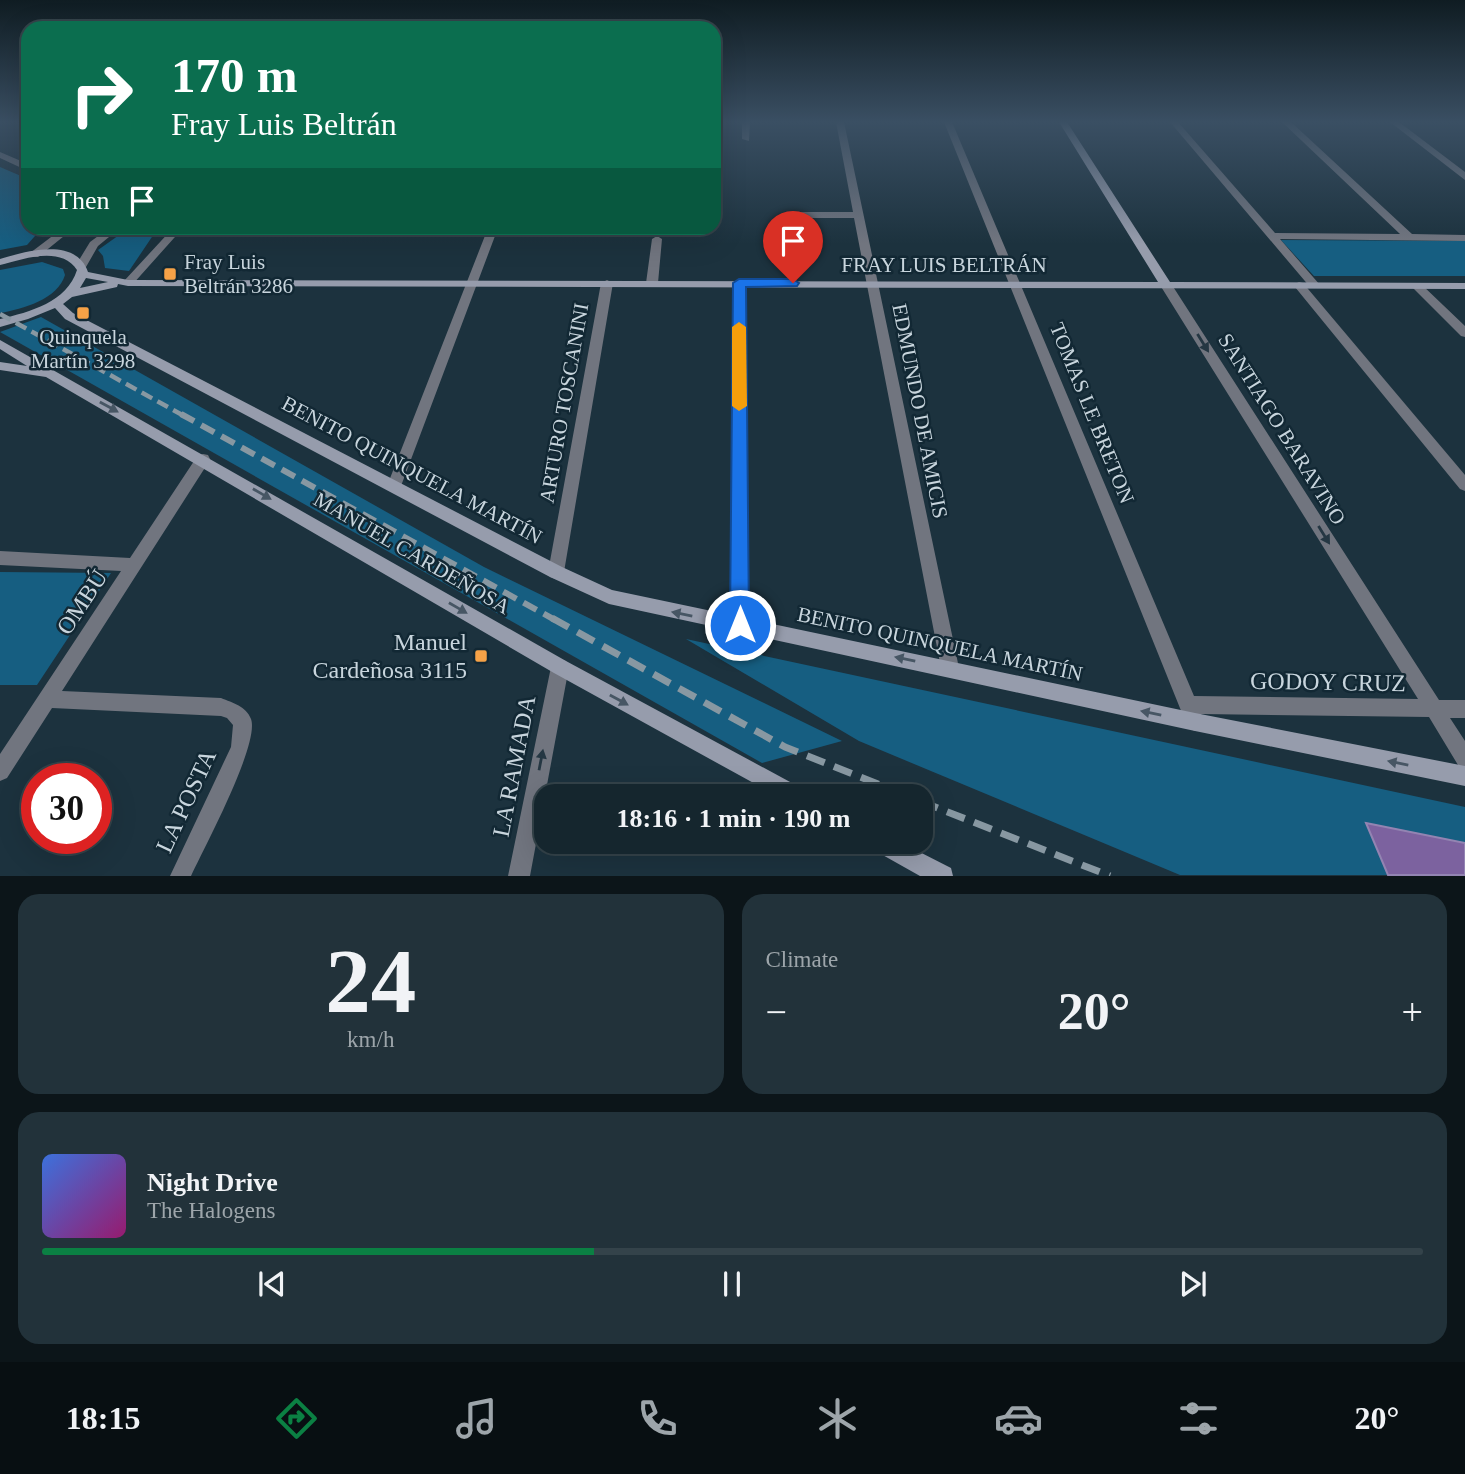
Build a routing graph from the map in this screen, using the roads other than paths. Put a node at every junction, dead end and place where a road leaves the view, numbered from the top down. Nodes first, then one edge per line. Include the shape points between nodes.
1 (848, 163) edge
2 (965, 163) edge
3 (1089, 163) edge
4 (1209, 163) edge
5 (1330, 163) edge
6 (1447, 163) edge
7 (1465, 177) edge
8 (789, 215) dead end
9 (859, 215) junction
10 (60, 235) edge
11 (106, 235) edge
12 (172, 235) edge
13 (490, 235) edge
14 (1272, 236) junction
15 (1409, 237) junction
16 (1465, 238) edge
17 (657, 239) dead end
18 (34, 254) junction
19 (0, 262) edge
20 (82, 270) junction
21 (471, 282) junction
22 (128, 283) junction
23 (607, 283) junction
24 (652, 283) junction
25 (739, 283) junction
26 (873, 284) junction
27 (1017, 284) junction
28 (1166, 285) junction
29 (1307, 285) junction
30 (1418, 286) junction
31 (1465, 286) edge
32 (61, 298) junction
33 (0, 323) edge
34 (1465, 334) edge
35 (0, 344) edge
36 (0, 366) edge
37 (49, 373) junction
38 (203, 459) junction
39 (1465, 485) edge
40 (394, 486) junction
41 (0, 558) edge
42 (136, 565) junction
43 (556, 572) junction
44 (740, 625) junction
45 (560, 667) junction
46 (950, 668) junction
47 (48, 699) junction
48 (1434, 708) junction
49 (1465, 709) edge
50 (1192, 714) junction
51 (1465, 758) edge
52 (0, 771) edge
53 (1465, 776) edge
54 (774, 784) edge
55 (900, 854) edge
56 (934, 873) edge
57 (180, 876) edge
58 (519, 876) edge

1 - 9 street, EDMUNDO DE AMICIS
2 - 27 street, TOMAS LE BRETON
3 - 28 main road, SANTIAGO BARAVINO
4 - 14 street
5 - 15 street
6 - 7 street
8 - 9 street
9 - 26 street, EDMUNDO DE AMICIS
10 - 18 street
11 - 20 street via 94,244
12 - 22 street
13 - 21 street
14 - 15 street
14 - 29 street
15 - 16 street
17 - 24 street
18 - 19 main road
18 - 20 main road via 65,255
20 - 22 main road
20 - 32 main road
21 - 22 main road, FRAY LUIS BELTRÁN
21 - 23 main road, FRAY LUIS BELTRÁN
21 - 40 street
22 - 32 main road
23 - 24 main road, FRAY LUIS BELTRÁN
23 - 43 street, ARTURO TOSCANINI
24 - 25 main road, FRAY LUIS BELTRÁN
25 - 26 main road, FRAY LUIS BELTRÁN
25 - 44 street
26 - 27 main road, FRAY LUIS BELTRÁN
26 - 46 street, EDMUNDO DE AMICIS
27 - 28 main road, FRAY LUIS BELTRÁN
27 - 50 street, TOMAS LE BRETON
28 - 29 main road, FRAY LUIS BELTRÁN
28 -> 48 street, SANTIAGO BARAVINO
29 - 30 main road, FRAY LUIS BELTRÁN
29 - 39 street
30 - 31 main road, FRAY LUIS BELTRÁN
30 - 34 street
32 - 33 main road via 26,317
32 - 40 main road, BENITO QUINQUELA MARTÍN via 69,316
35 - 37 main road
36 - 37 main road, MANUEL CARDEÑOSA
37 -> 38 main road, MANUEL CARDEÑOSA
38 - 42 street, OMBÚ
38 -> 45 main road, MANUEL CARDEÑOSA
40 - 43 main road, BENITO QUINQUELA MARTÍN
41 - 42 street
42 - 47 street, OMBÚ
44 -> 43 main road, BENITO QUINQUELA MARTÍN via 609,597
46 -> 44 main road, BENITO QUINQUELA MARTÍN
45 -> 54 main road, MANUEL CARDEÑOSA
58 -> 45 street, LA RAMADA
50 -> 46 main road, BENITO QUINQUELA MARTÍN
47 - 52 street, OMBÚ
47 - 57 street, LA POSTA via 221,707 243,722 240,748
48 - 49 street, GODOY CRUZ
48 - 50 street, GODOY CRUZ
48 - 51 street, SANTIAGO BARAVINO
53 -> 50 main road, BENITO QUINQUELA MARTÍN
55 - 56 main road

